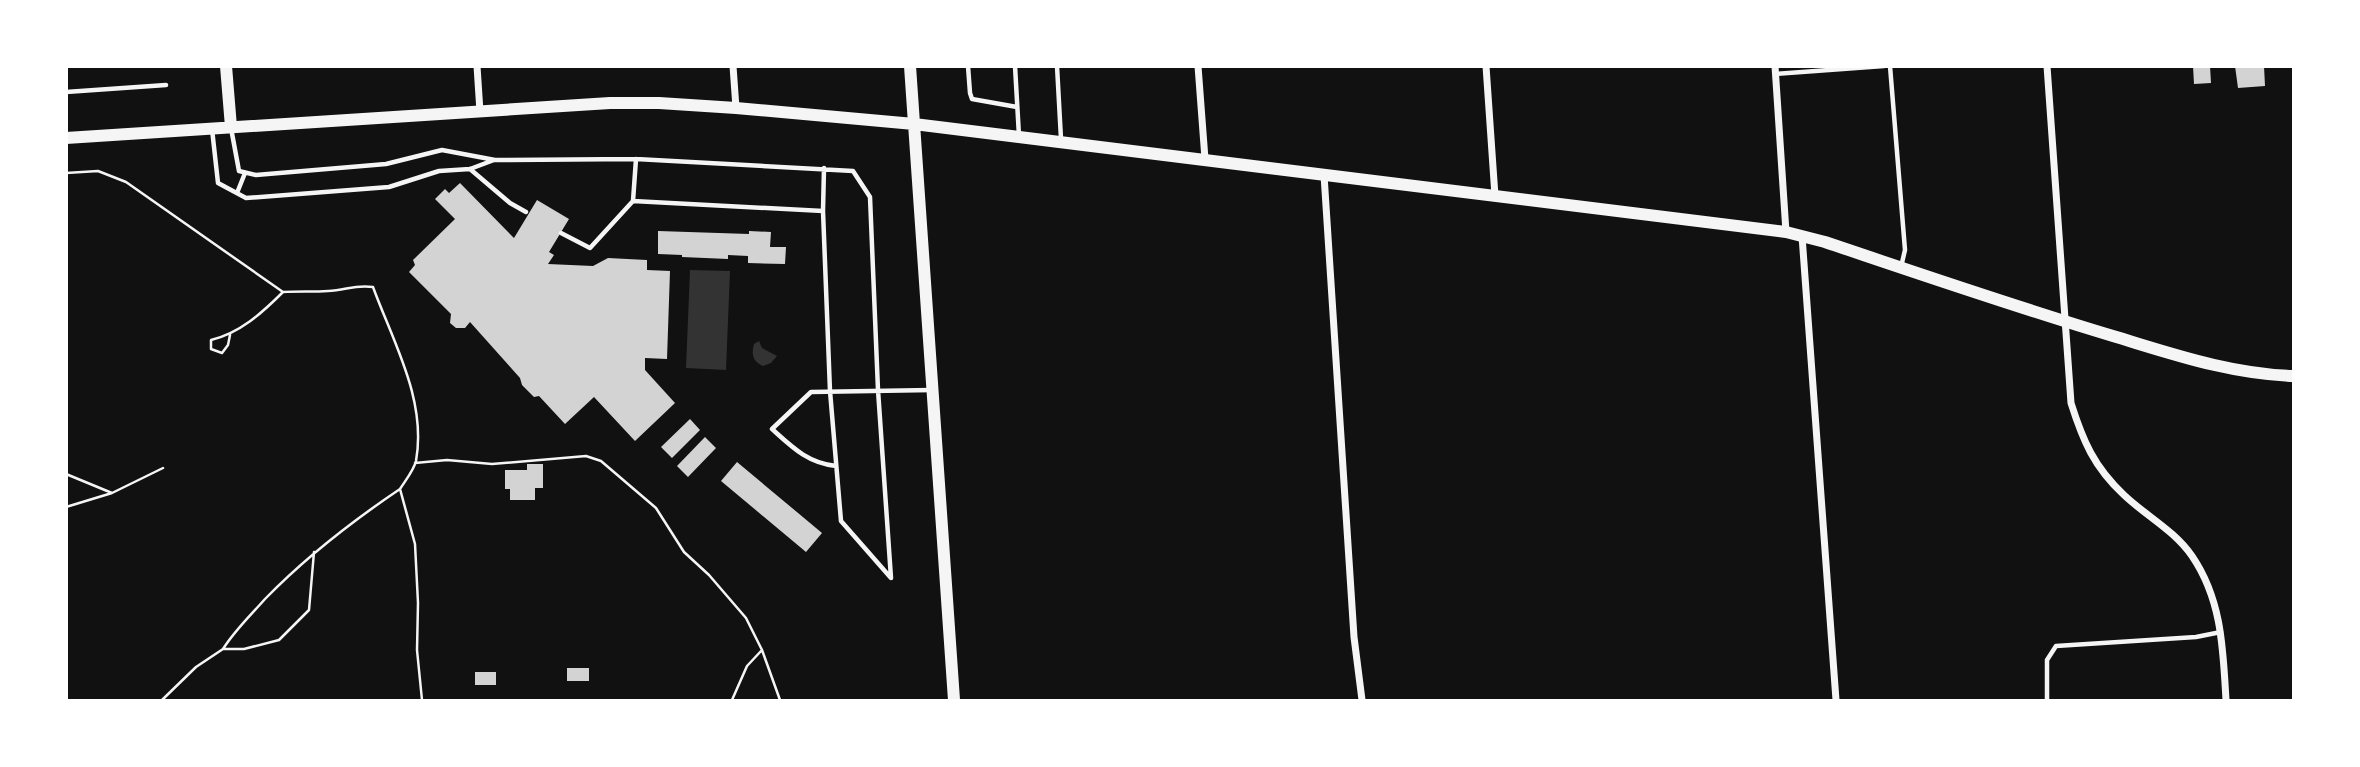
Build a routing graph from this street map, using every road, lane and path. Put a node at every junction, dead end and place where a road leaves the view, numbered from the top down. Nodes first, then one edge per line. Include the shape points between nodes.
1 (226, 66) edge
2 (477, 66) edge
3 (733, 66) edge
4 (910, 66) edge
5 (968, 66) edge
6 (1015, 66) edge
7 (1057, 66) edge
8 (1198, 66) edge
9 (1486, 66) edge
10 (1884, 66) edge
11 (1891, 66) edge
12 (2046, 66) edge
13 (1775, 70) edge
14 (166, 85) dead end
15 (66, 92) edge
16 (1017, 107) junction
17 (736, 108) junction
18 (480, 112) junction
19 (914, 124) junction
20 (231, 127) junction
21 (212, 129) junction
22 (1019, 137) junction
23 (66, 138) edge
24 (1061, 142) junction
25 (636, 159) junction
26 (1205, 159) junction
27 (495, 160) junction
28 (470, 169) junction
29 (824, 169) junction
30 (66, 173) edge
31 (245, 173) junction
32 (1324, 174) junction
33 (237, 193) junction
34 (1496, 196) junction
35 (633, 201) junction
36 (823, 211) junction
37 (527, 212) dead end
38 (1786, 232) junction
39 (561, 233) dead end
40 (1802, 236) junction
41 (1901, 267) junction
42 (283, 292) junction
43 (2064, 322) junction
44 (230, 335) junction
45 (2294, 376) edge
46 (878, 390) junction
47 (933, 390) junction
48 (830, 391) junction
49 (415, 463) junction
50 (836, 466) junction
51 (163, 468) dead end
52 (66, 474) edge
53 (400, 489) junction
54 (112, 494) junction
55 (66, 507) edge
56 (314, 552) junction
57 (2222, 632) junction
58 (223, 649) junction
59 (762, 650) junction
60 (731, 700) edge
61 (162, 701) edge
62 (422, 701) edge
63 (780, 701) edge
64 (954, 701) edge
65 (1362, 701) edge
66 (1836, 701) edge
67 (2047, 701) edge
68 (2226, 701) edge

1 - 20 street
2 - 18 street
3 - 17 street
4 - 19 street
5 - 16 lane via 972,99
6 - 16 lane
7 - 24 lane
8 - 26 street
9 - 34 street
10 - 13 lane
11 - 41 lane via 1905,250
12 - 43 street
13 - 38 street
14 - 15 lane
16 - 22 lane
17 - 18 street via 610,103
17 - 19 street
18 - 20 street
19 - 22 street
19 - 47 street
20 - 21 street
20 - 31 lane via 239,172
21 - 23 street
21 - 33 lane via 218,183
22 - 24 street
24 - 26 street
25 - 27 lane
25 - 29 lane
25 - 35 lane
26 - 32 street
27 - 28 lane
27 - 31 lane via 442,150 386,164 256,176
28 - 33 lane via 439,170 388,187 246,198
28 - 37 lane
29 - 36 lane
29 - 46 lane via 852,171 870,197
30 - 42 path via 98,171 126,182
31 - 33 lane
32 - 34 street
32 - 65 street
34 - 38 street
35 - 36 lane
35 - 39 lane via 590,248
36 - 48 lane
38 - 40 street
40 - 41 street
40 - 66 street
41 - 43 street
42 - 44 path
42 - 49 path via 358,285 373,288 411,384 417,427
43 - 45 street via 2216,367
43 - 57 street via 2071,403 2083,440 2098,468 2124,496 2169,530 2191,554 2207,584
44 - 44 path via 211,340 211,349 222,353
46 - 47 lane
46 - 48 lane
46 - 50 lane via 891,578 841,521
47 - 64 street
48 - 50 lane
48 - 50 lane via 811,392 772,429 797,452 820,464
49 - 53 path
49 - 59 path via 492,464 586,456 601,461 656,508 684,552 747,618
51 - 54 path
52 - 54 path
53 - 56 path
53 - 62 path via 415,544
54 - 55 path
56 - 58 path via 236,629
56 - 58 path via 309,610 279,640
57 - 67 lane via 2056,646 2046,660
57 - 68 street
58 - 61 path
59 - 60 path via 747,667
59 - 63 path

